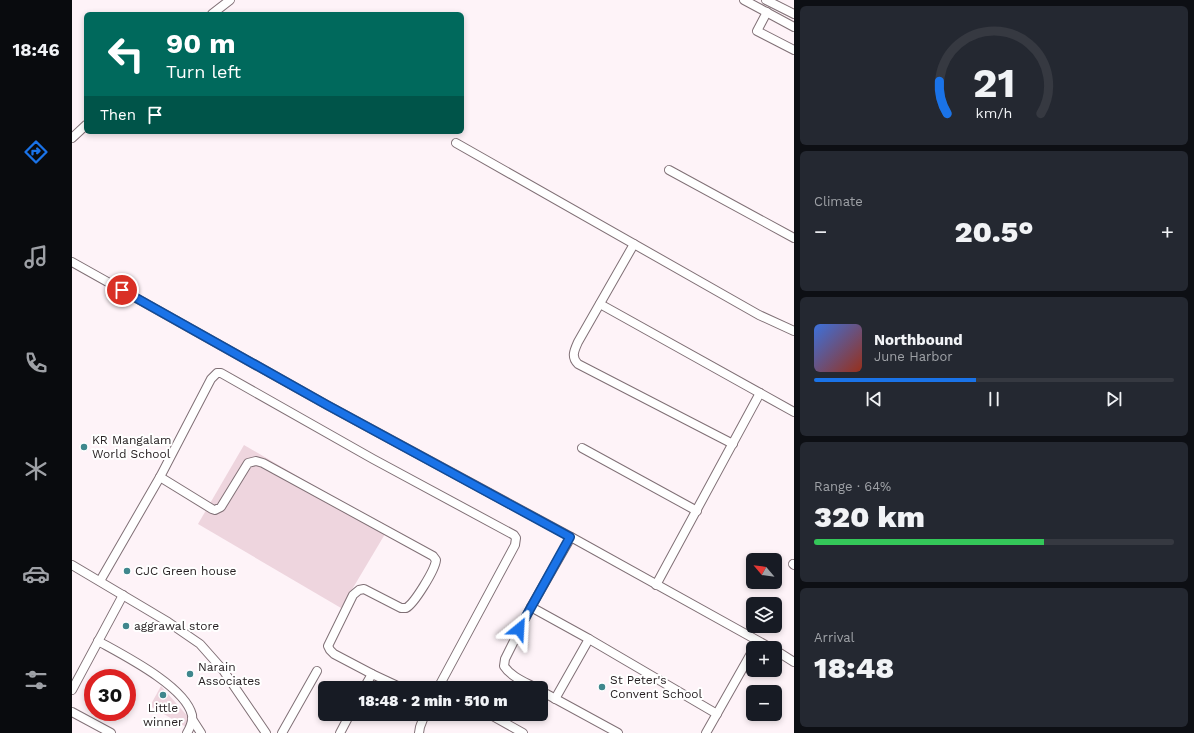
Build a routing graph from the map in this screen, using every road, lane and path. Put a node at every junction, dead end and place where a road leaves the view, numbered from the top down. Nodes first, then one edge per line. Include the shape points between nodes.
1 (230, 0) edge
2 (744, 0) edge
3 (766, 0) edge
4 (215, 12) edge
5 (767, 12) junction
6 (794, 14) edge
7 (794, 27) edge
8 (794, 50) edge
9 (84, 127) edge
10 (72, 138) edge
11 (456, 143) dead end
12 (669, 170) dead end
13 (794, 238) edge
14 (634, 244) junction
15 (72, 262) edge
16 (600, 304) junction
17 (794, 331) edge
18 (760, 393) junction
19 (794, 412) edge
20 (733, 444) junction
21 (582, 448) dead end
22 (160, 477) junction
23 (697, 511) junction
24 (570, 537) junction
25 (72, 565) edge
26 (100, 581) junction
27 (656, 585) junction
28 (123, 596) junction
29 (530, 607) junction
30 (589, 639) junction
31 (98, 640) junction
32 (747, 641) edge
33 (782, 654) edge
34 (746, 662) edge
35 (794, 662) edge
36 (317, 671) dead end
37 (372, 674) junction
38 (368, 681) edge
39 (387, 681) edge
40 (443, 681) edge
41 (524, 681) edge
42 (72, 690) edge
43 (548, 695) edge
44 (554, 699) junction
45 (72, 712) edge
46 (717, 714) junction
47 (192, 719) junction
48 (346, 721) edge
49 (422, 721) edge
50 (502, 721) edge
51 (111, 733) edge
52 (186, 733) edge
53 (201, 733) edge
54 (266, 733) edge
55 (282, 733) edge
56 (340, 733) edge
57 (419, 733) edge
58 (523, 733) edge
59 (618, 733) edge
60 (706, 733) edge

1 - 4 street
2 - 5 street
3 - 6 street
5 - 7 street
5 - 8 street via 757,31
9 - 10 street
11 - 14 street
12 - 13 street
14 - 16 street
14 - 17 street via 759,315
15 - 24 street
16 - 18 street
16 - 20 street via 576,346 574,360
18 - 19 street
18 - 20 street
20 - 23 street
21 - 23 street
22 - 26 street
22 - 37 street via 215,510 221,507 248,463 263,463 434,556 436,564 433,570 414,602 406,608 401,608 364,589 356,591 353,596 328,646 334,654
22 - 40 street via 211,379 217,373 221,373 514,535 515,545
23 - 27 street
24 - 27 street
24 - 29 street
25 - 26 street
26 - 28 street
27 - 32 street
28 - 31 street
28 - 54 street via 200,644 223,670
29 - 30 street
29 - 41 street via 508,651 504,666
30 - 44 street
30 - 46 street
31 - 42 street
31 - 47 street via 163,680 182,699
33 - 35 street
34 - 46 street
36 - 55 street
37 - 38 street
37 - 39 street
43 - 44 street
44 - 59 street
45 - 51 street
46 - 60 street
47 - 52 street
47 - 53 street
48 - 56 street
49 - 57 street
50 - 58 street

